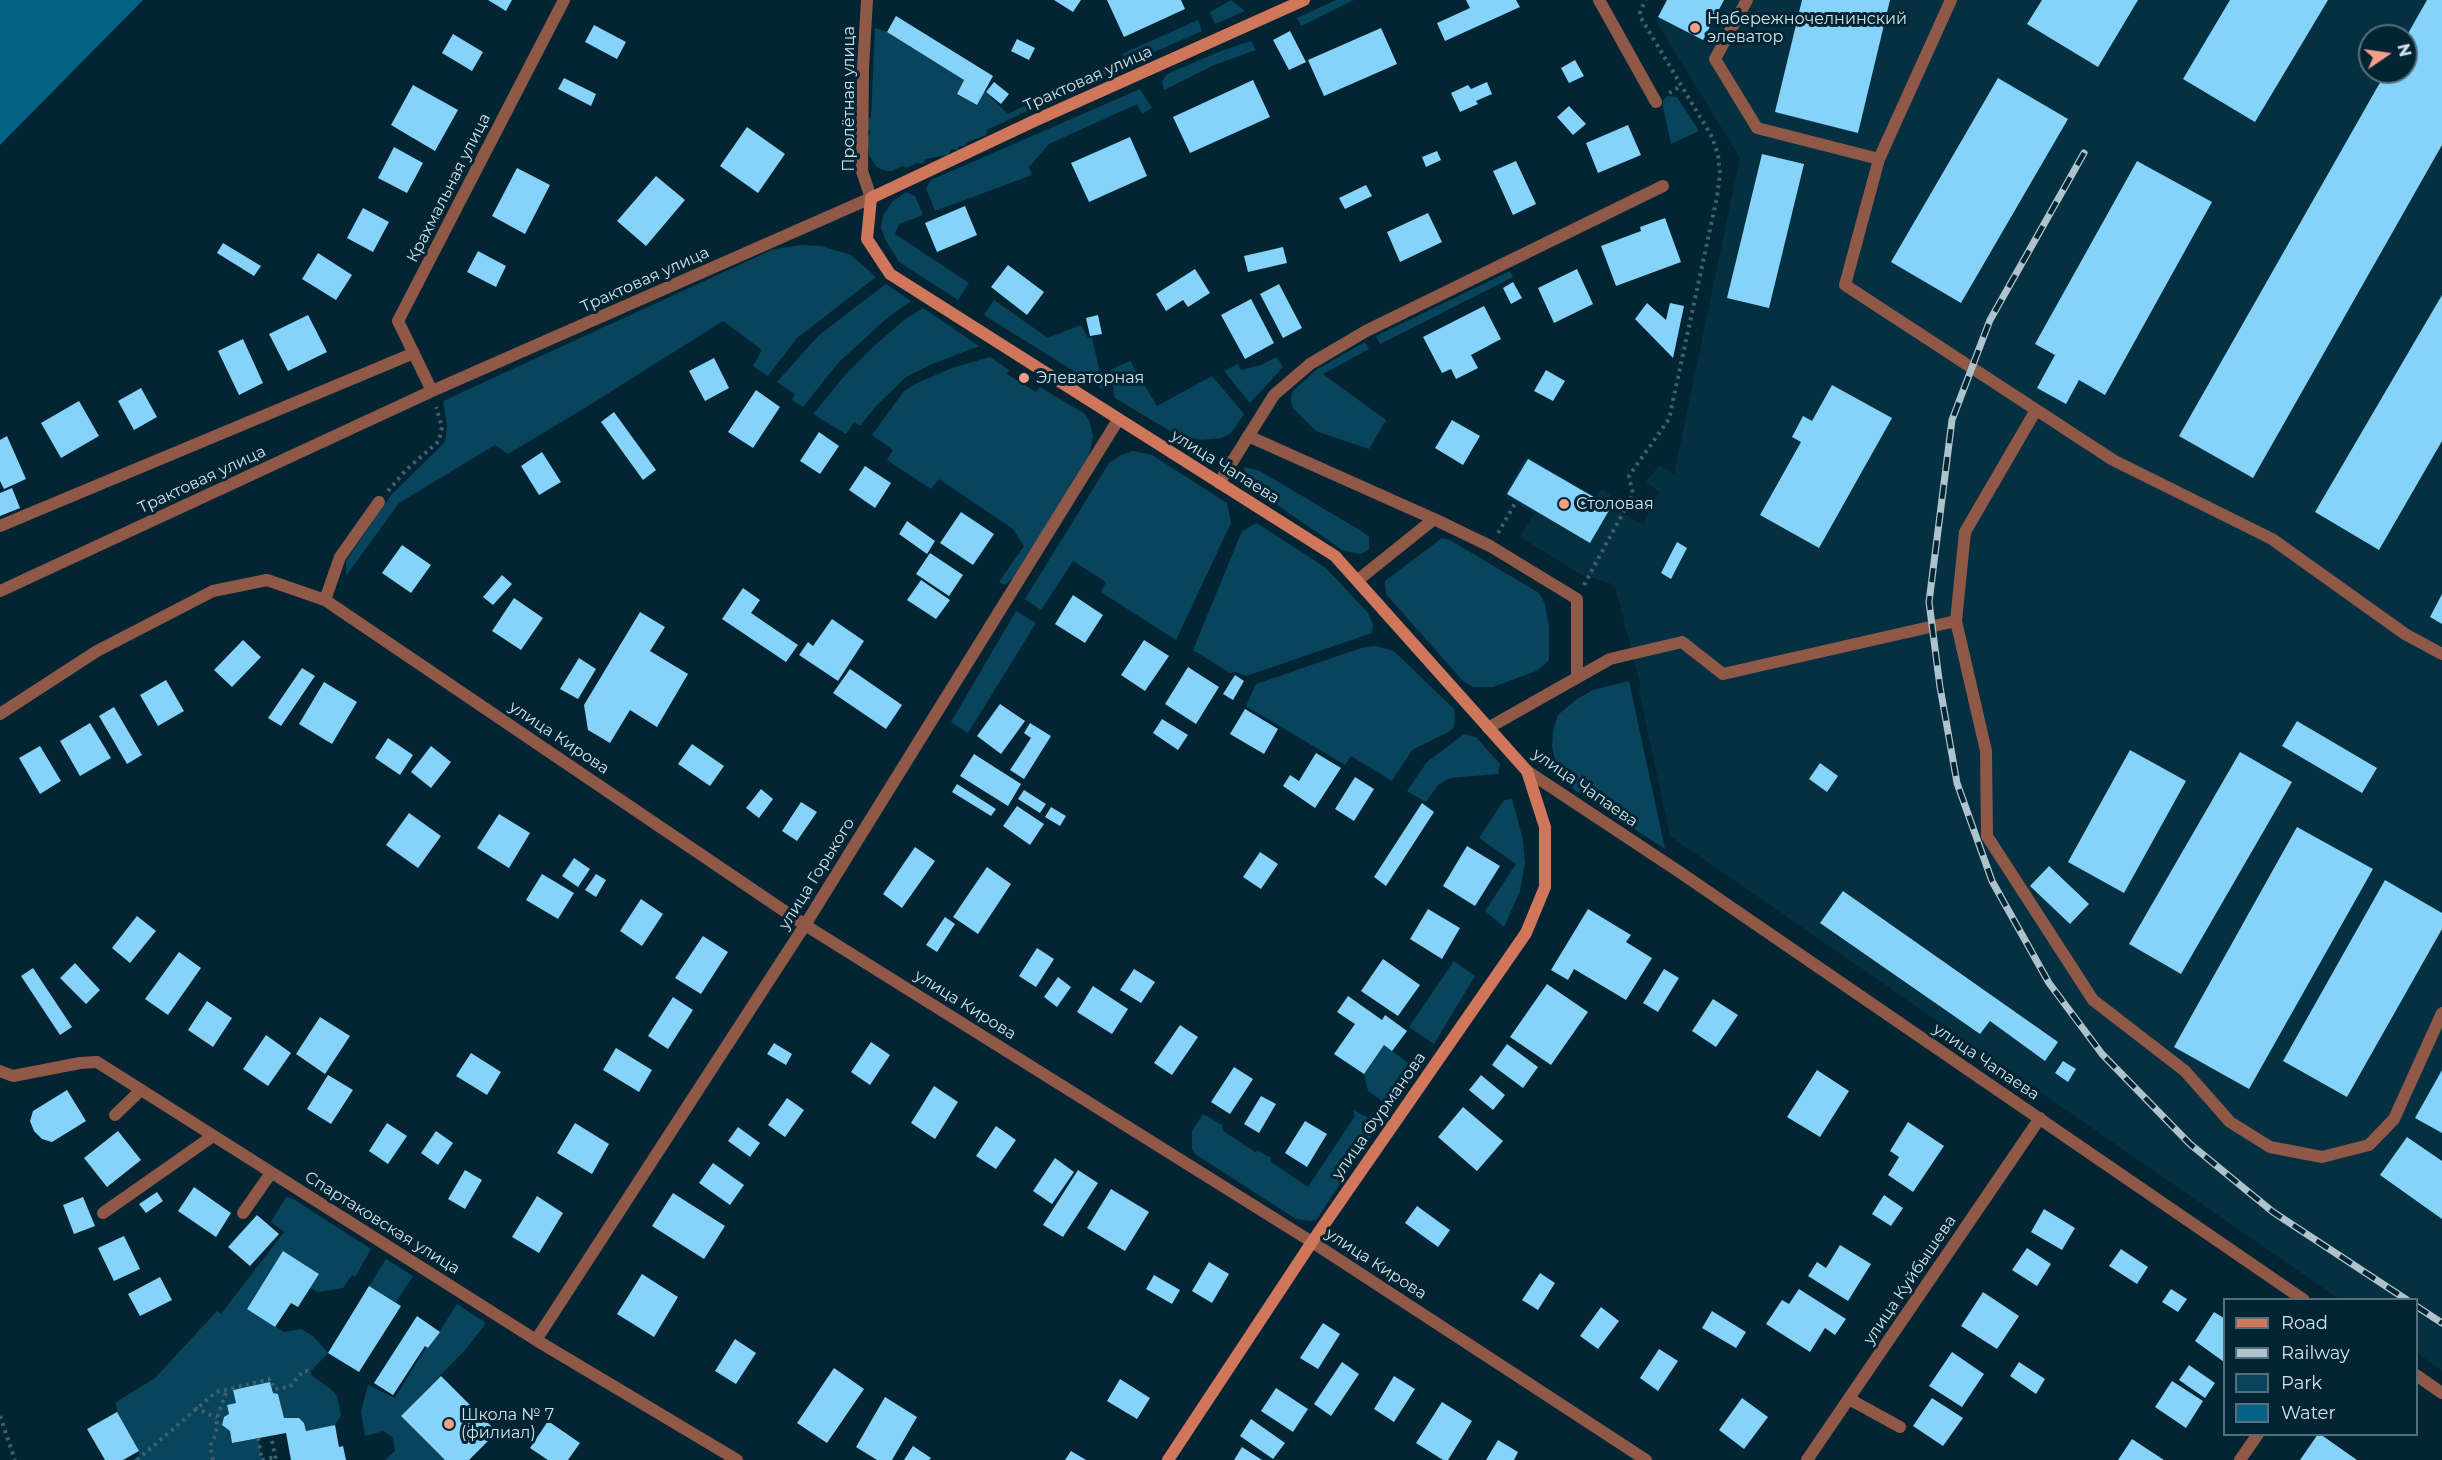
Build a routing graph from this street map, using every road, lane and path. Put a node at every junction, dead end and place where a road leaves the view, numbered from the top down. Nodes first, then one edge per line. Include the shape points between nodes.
1 (564, 0) edge
2 (867, 0) edge
3 (1304, 0) edge
4 (1599, 0) edge
5 (1646, 0) edge
6 (1747, 0) edge
7 (1951, 0) edge
8 (1656, 102) dead end
9 (1879, 159) junction
10 (1663, 186) dead end
11 (871, 198) junction
12 (414, 353) junction
13 (432, 392) junction
14 (2036, 410) junction
15 (1118, 420) junction
16 (1248, 436) junction
17 (1219, 483) junction
18 (1517, 500) dead end
19 (379, 502) joint
20 (1434, 519) junction
21 (0, 526) edge
22 (1490, 546) junction
23 (1358, 580) junction
24 (0, 591) edge
25 (1577, 599) junction
26 (325, 600) junction
27 (1956, 621) junction
28 (2442, 654) edge
29 (1577, 677) junction
30 (0, 714) edge
31 (1488, 728) junction
32 (1527, 771) junction
33 (805, 925) junction
34 (2442, 1013) edge
35 (0, 1071) edge
36 (141, 1090) junction
37 (115, 1115) dead end
38 (2040, 1119) junction
39 (213, 1136) junction
40 (271, 1173) junction
41 (103, 1213) dead end
42 (243, 1213) dead end
43 (1312, 1242) junction
44 (2303, 1298) edge
45 (536, 1340) junction
46 (311, 1371) dead end
47 (2418, 1377) edge
48 (227, 1389) junction
49 (2442, 1393) edge
50 (1849, 1399) junction
51 (195, 1408) junction
52 (0, 1416) edge
53 (217, 1418) junction
54 (1900, 1427) dead end
55 (2257, 1436) edge
56 (258, 1438) dead end
57 (272, 1441) dead end
58 (276, 1458) edge
59 (15, 1460) edge
60 (137, 1460) edge
61 (213, 1460) edge
62 (262, 1460) edge
63 (737, 1460) edge
64 (1168, 1460) edge
65 (1646, 1460) edge
66 (1807, 1460) edge
67 (2240, 1460) edge

1 - 12 street, Крахмальная улица via 398,321
2 - 11 street, Пролётная улица via 862,171
3 - 11 street, Трактовая улица
4 - 8 street
5 - 25 path via 1641,18 1712,137 1719,155 1720,174 1669,419 1629,476 1633,494
6 - 9 street via 1715,58 1757,128
7 - 9 street
9 - 14 street via 1845,285
10 - 16 street via 1366,331 1310,364 1274,395
11 - 13 street, Трактовая улица
11 - 15 street, улица Чапаева via 867,239 890,274
12 - 13 street, Крахмальная улица
12 - 21 street
13 - 19 path via 442,427 439,441 406,470
13 - 24 street, Трактовая улица
14 - 27 street via 1965,532
14 - 28 street via 2113,460 2272,540 2406,634
15 - 17 street, улица Чапаева
15 - 33 street, улица Горького
16 - 17 street
16 - 20 street
17 - 23 street, улица Чапаева via 1335,556
18 - 22 path
19 - 26 street via 340,557
20 - 22 street
20 - 23 street
22 - 25 street
23 - 31 street, улица Чапаева
25 - 29 street
26 - 30 street, улица Кирова via 267,580 213,591 97,651
26 - 33 street, улица Кирова
27 - 29 street via 1723,674 1682,642 1610,659
27 - 34 street via 1986,752 1986,836 2093,1000 2185,1071 2230,1122 2270,1147 2322,1157 2369,1145 2394,1119
29 - 31 street
31 - 32 street, улица Чапаева
32 - 38 street, улица Чапаева
32 - 43 street, улица Фурманова via 1545,827 1545,887 1526,933
33 - 43 street, улица Кирова
33 - 45 street, улица Горького
35 - 36 street, Спартаковская улица via 13,1076 97,1062
36 - 37 street
36 - 39 street, Спартаковская улица
38 - 44 street, улица Чапаева
38 - 50 street, улица Куйбышева
39 - 40 street, Спартаковская улица
39 - 41 street
40 - 42 street
40 - 45 street, Спартаковская улица
43 - 64 street, улица Фурманова
43 - 65 street, улица Кирова
45 - 63 street, Спартаковская улица
46 - 48 path via 303,1371 290,1387 274,1389 271,1379
47 - 49 street
48 - 51 path via 216,1392
48 - 53 path
50 - 54 street
50 - 66 street, улица Куйбышева
51 - 53 path
51 - 60 path
52 - 59 path
53 - 61 path via 210,1446
55 - 67 street
56 - 62 path
57 - 58 path
58 - 62 path

